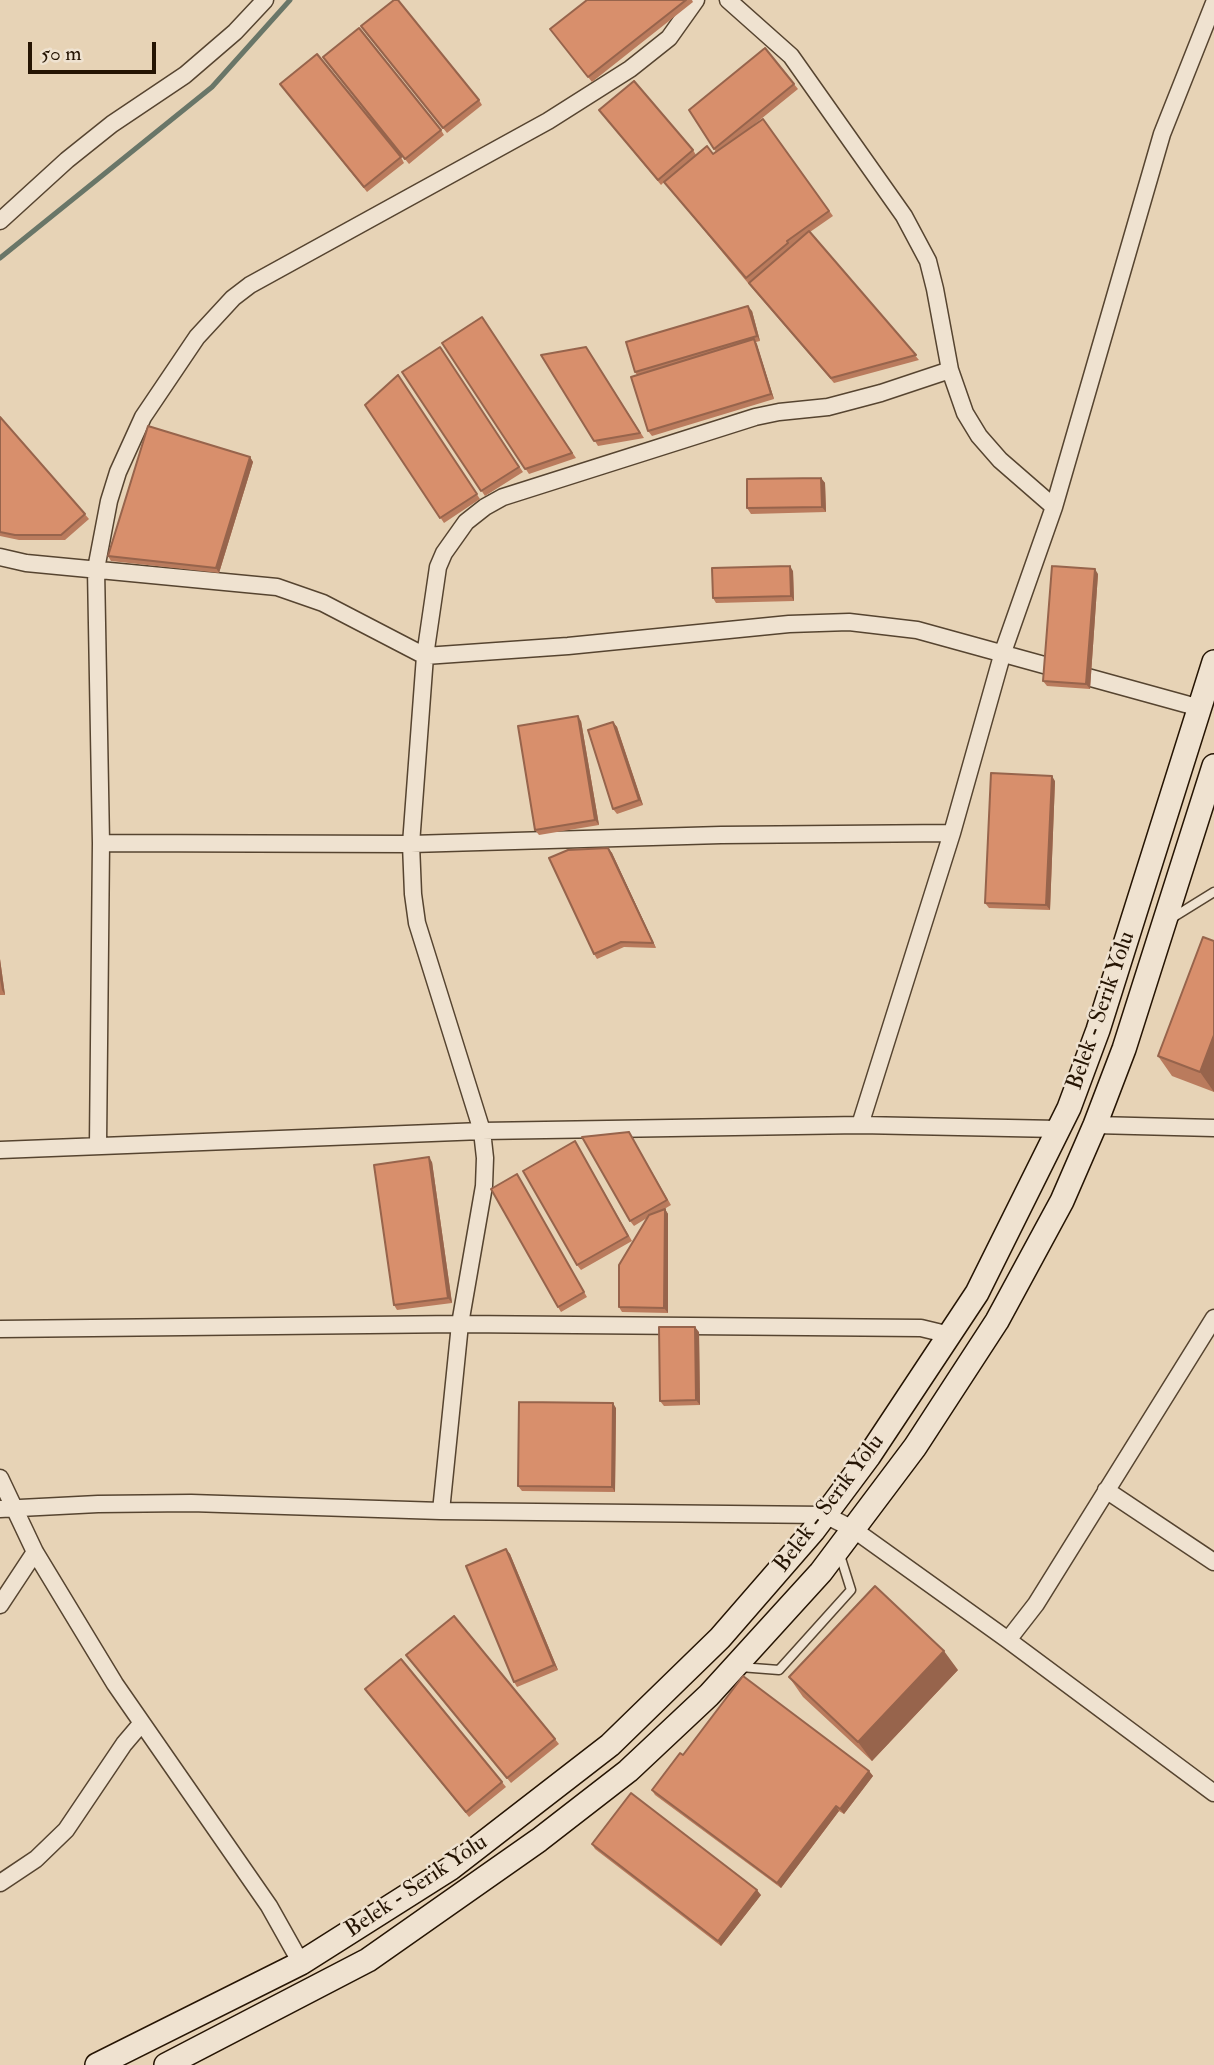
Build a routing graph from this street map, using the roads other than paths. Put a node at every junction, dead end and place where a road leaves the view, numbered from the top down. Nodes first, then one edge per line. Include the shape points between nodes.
1 (265, 0) edge
2 (696, 0) edge
3 (728, 0) edge
4 (1214, 3) edge
5 (0, 221) edge
6 (950, 370) junction
7 (1054, 507) junction
8 (0, 557) edge
9 (96, 569) junction
10 (1003, 652) junction
11 (425, 656) junction
12 (1214, 662) edge
13 (1200, 708) junction
14 (1214, 766) edge
15 (952, 833) junction
16 (101, 843) junction
17 (411, 844) junction
18 (1214, 892) edge
19 (1164, 923) junction
20 (860, 1125) junction
21 (1095, 1125) junction
22 (1214, 1128) edge
23 (1058, 1129) junction
24 (482, 1131) junction
25 (98, 1145) junction
26 (0, 1150) edge
27 (1214, 1318) edge
28 (460, 1324) junction
29 (0, 1329) edge
30 (950, 1335) junction
31 (1208, 1343) edge
32 (0, 1478) edge
33 (1106, 1490) junction
34 (8, 1509) edge
35 (442, 1511) junction
36 (825, 1516) junction
37 (853, 1530) junction
38 (838, 1549) junction
39 (35, 1552) junction
40 (1214, 1562) edge
41 (0, 1605) edge
42 (1008, 1640) junction
43 (734, 1667) junction
44 (141, 1724) junction
45 (1214, 1793) edge
46 (0, 1883) edge
47 (301, 1963) junction
48 (97, 2065) edge
49 (166, 2065) edge

1 - 5 street via 185,75 112,124
2 - 9 street via 670,38 630,69 548,121 268,273 233,298 197,337 143,417 109,501
3 - 6 street via 791,56 904,216 928,261
4 - 7 street via 1161,134
6 - 7 street via 965,413 979,436
6 - 11 street via 828,407 755,417 503,497 466,522 438,567
7 - 10 street
8 - 9 street
9 - 11 street via 277,587 323,603
9 - 16 street
10 - 11 street via 906,628 819,622
10 - 13 street
10 - 15 street
11 - 17 street
12 - 13 main road, Belek - Serik Yolu
13 - 23 main road, Belek - Serik Yolu via 1098,1030
14 - 19 main road, Belek - Serik Yolu
15 - 17 street
15 - 20 street
16 - 17 street
16 - 25 street
17 - 24 street via 417,923
18 - 19 lane
19 - 21 main road, Belek - Serik Yolu
20 - 23 street
20 - 24 street
21 - 22 street
21 - 37 main road, Belek - Serik Yolu via 1062,1201 997,1321 915,1447
23 - 30 main road, Belek - Serik Yolu via 977,1293
24 - 25 street
24 - 28 street via 485,1172
25 - 26 street
27 - 31 street
28 - 29 street
28 - 30 street via 921,1328
28 - 35 street
30 - 36 main road, Belek - Serik Yolu
31 - 33 street
32 - 34 street
33 - 40 street
33 - 42 street via 1036,1604
34 - 35 street via 191,1503
34 - 39 street
35 - 36 street
36 - 37 street
36 - 47 main road, Belek - Serik Yolu via 720,1638 610,1745 451,1868
37 - 38 main road, Belek - Serik Yolu
37 - 42 street
38 - 43 main road, Belek - Serik Yolu
38 - 43 lane via 851,1590 779,1670
39 - 41 street
39 - 44 street
42 - 45 street
43 - 49 main road, Belek - Serik Yolu via 628,1771 391,1944
44 - 46 street via 66,1830
44 - 47 street via 214,1823
47 - 48 main road, Belek - Serik Yolu

